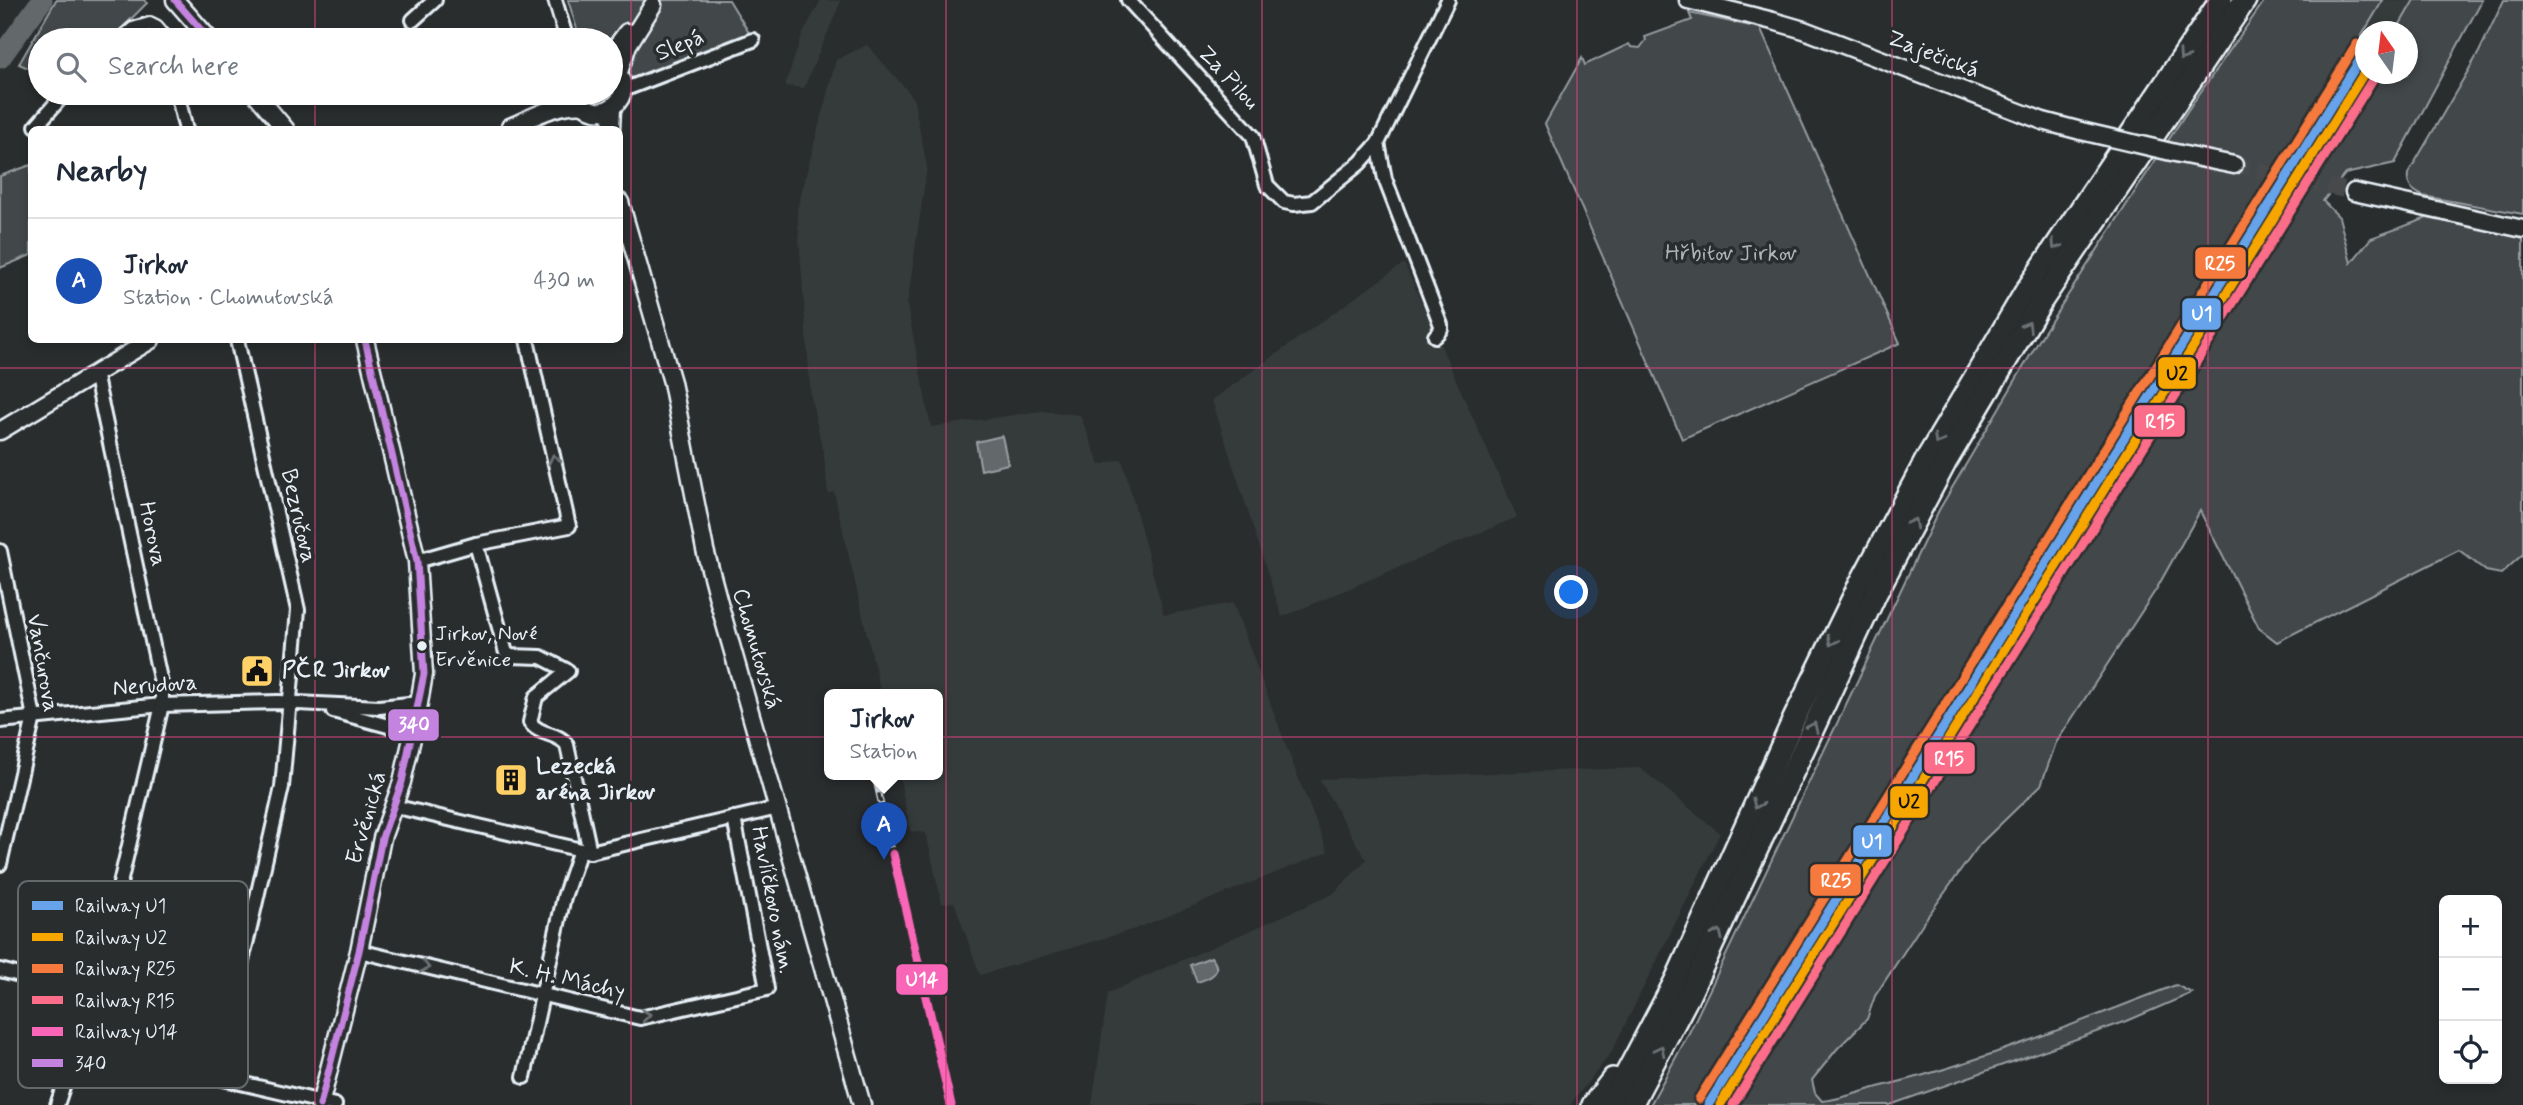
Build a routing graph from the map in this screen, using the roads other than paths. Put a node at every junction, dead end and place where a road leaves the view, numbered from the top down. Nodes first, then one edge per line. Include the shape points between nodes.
1 (175, 0) edge
2 (435, 0) edge
3 (555, 0) edge
4 (1128, 0) edge
5 (1448, 0) edge
6 (1688, 0) edge
7 (2221, 0) edge
8 (2245, 0) edge
9 (655, 3) edge
10 (413, 20) dead end
11 (136, 28) edge
12 (157, 28) edge
13 (200, 28) edge
14 (563, 28) edge
15 (623, 38) edge
16 (753, 40) dead end
17 (623, 57) edge
18 (623, 76) edge
19 (54, 105) edge
20 (180, 105) edge
21 (265, 105) edge
22 (547, 105) edge
23 (570, 105) edge
24 (587, 105) edge
25 (596, 105) edge
26 (616, 105) edge
27 (612, 108) junction
28 (36, 126) dead end
29 (185, 126) edge
30 (282, 126) edge
31 (510, 126) edge
32 (512, 126) edge
33 (598, 126) edge
34 (611, 126) edge
35 (1378, 143) junction
36 (2234, 165) tunnel mouth
37 (2354, 192) tunnel mouth
38 (623, 212) edge
39 (2523, 229) edge
40 (1436, 336) dead end
41 (146, 343) edge
42 (238, 343) edge
43 (366, 343) edge
44 (528, 343) edge
45 (94, 373) junction
46 (0, 431) edge
47 (476, 544) junction
48 (0, 551) edge
49 (417, 561) junction
50 (291, 703) junction
51 (419, 703) junction
52 (163, 705) junction
53 (313, 705) junction
54 (34, 717) junction
55 (0, 721) edge
56 (414, 733) junction
57 (393, 806) junction
58 (778, 808) junction
59 (734, 818) junction
60 (585, 851) junction
61 (0, 864) edge
62 (121, 881) edge
63 (248, 936) edge
64 (359, 951) junction
65 (0, 970) edge
66 (18, 975) edge
67 (1676, 979) junction
68 (768, 989) joint
69 (543, 996) junction
70 (524, 1077) dead end
71 (248, 1085) edge
72 (63, 1088) edge
73 (326, 1104) edge
74 (57, 1105) edge
75 (862, 1105) edge
76 (1593, 1105) edge
77 (1610, 1105) edge
78 (1631, 1105) edge

1 - 13 street
2 - 10 street
3 - 14 street
4 - 35 street, Za Pilou via 1253,136 1267,185 1284,202 1312,202
5 - 35 street, Za Pilou
6 - 36 street, Zaječická, bridge via 1804,30 2043,121
7 -> 67 highway via 2026,291 1929,455 1794,719
78 -> 8 highway via 1689,995 1877,593 1945,464 2042,300
9 - 15 street
9 - 17 street
11 - 12 street via 150,24
16 - 18 street, Slepá
19 - 28 street
20 - 29 street
21 - 30 street
22 - 31 street
23 - 32 street
24 - 33 street
25 - 27 street
26 - 27 street
27 - 34 street
35 - 40 street via 1385,179 1441,324
37 - 39 street
38 - 58 street, Chomutovská via 672,382 708,562
41 - 45 street
42 - 50 street, Bezručova via 298,610
43 - 49 street, Ervěnická
47 -> 44 street via 569,526
45 - 46 street
45 - 52 street, Horova
47 - 49 street
47 - 60 street via 506,653 541,657 568,671 536,697 530,722 535,729 565,741
48 - 54 street, Vančurova
49 - 51 street, Ervěnická via 424,648
50 - 52 street, Nerudova
50 - 53 street, Nerudova
50 - 63 street, Bezručova via 282,787
51 - 53 street, Nerudova
51 - 56 street, Ervěnická
52 - 54 street, Nerudova
52 - 62 street
53 - 56 street, Nerudova
54 - 55 street, Nerudova
54 - 61 street, Vančurova
56 - 57 street, Ervěnická
57 - 60 street
57 - 64 street, Ervěnická
58 - 59 street
58 - 75 street, Chomutovská
59 - 60 street
59 - 68 street, Havlíčkovo nám.
60 - 69 street via 564,897
64 -> 69 street, K. H. Máchy
64 - 73 street, Ervěnická
65 - 66 street
67 - 76 highway
67 - 77 highway
69 -> 68 street, K. H. Máchy via 640,1018
69 - 70 street
71 - 73 street
72 - 74 street

